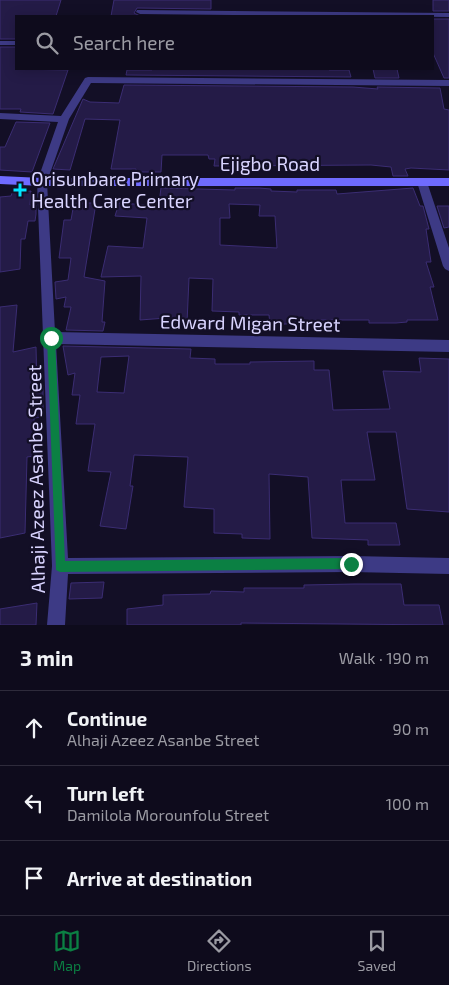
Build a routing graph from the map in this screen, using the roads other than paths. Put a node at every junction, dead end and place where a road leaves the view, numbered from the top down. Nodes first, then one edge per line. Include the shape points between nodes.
1 (140, 12) dead end
2 (449, 15) edge
3 (0, 43) edge
4 (15, 43) edge
5 (449, 83) edge
6 (0, 116) edge
7 (64, 119) junction
8 (0, 180) edge
9 (42, 182) junction
10 (422, 182) junction
11 (449, 182) edge
12 (449, 266) edge
13 (51, 338) junction
14 (449, 346) edge
15 (60, 566) junction
16 (449, 566) edge
17 (56, 625) edge

1 - 2 street
3 - 4 street
5 - 7 street via 88,80
6 - 7 street
7 - 9 street
8 - 9 street, Ejigbo Road
9 - 10 street, Ejigbo Road
9 - 13 street, Alhaji Azeez Asanbe Street
10 - 11 street, Ejigbo Road
10 - 12 street
13 - 14 street, Edward Migan Street
13 - 15 street, Alhaji Azeez Asanbe Street
15 - 16 street
15 - 17 street, Alhaji Azeez Asanbe Street

